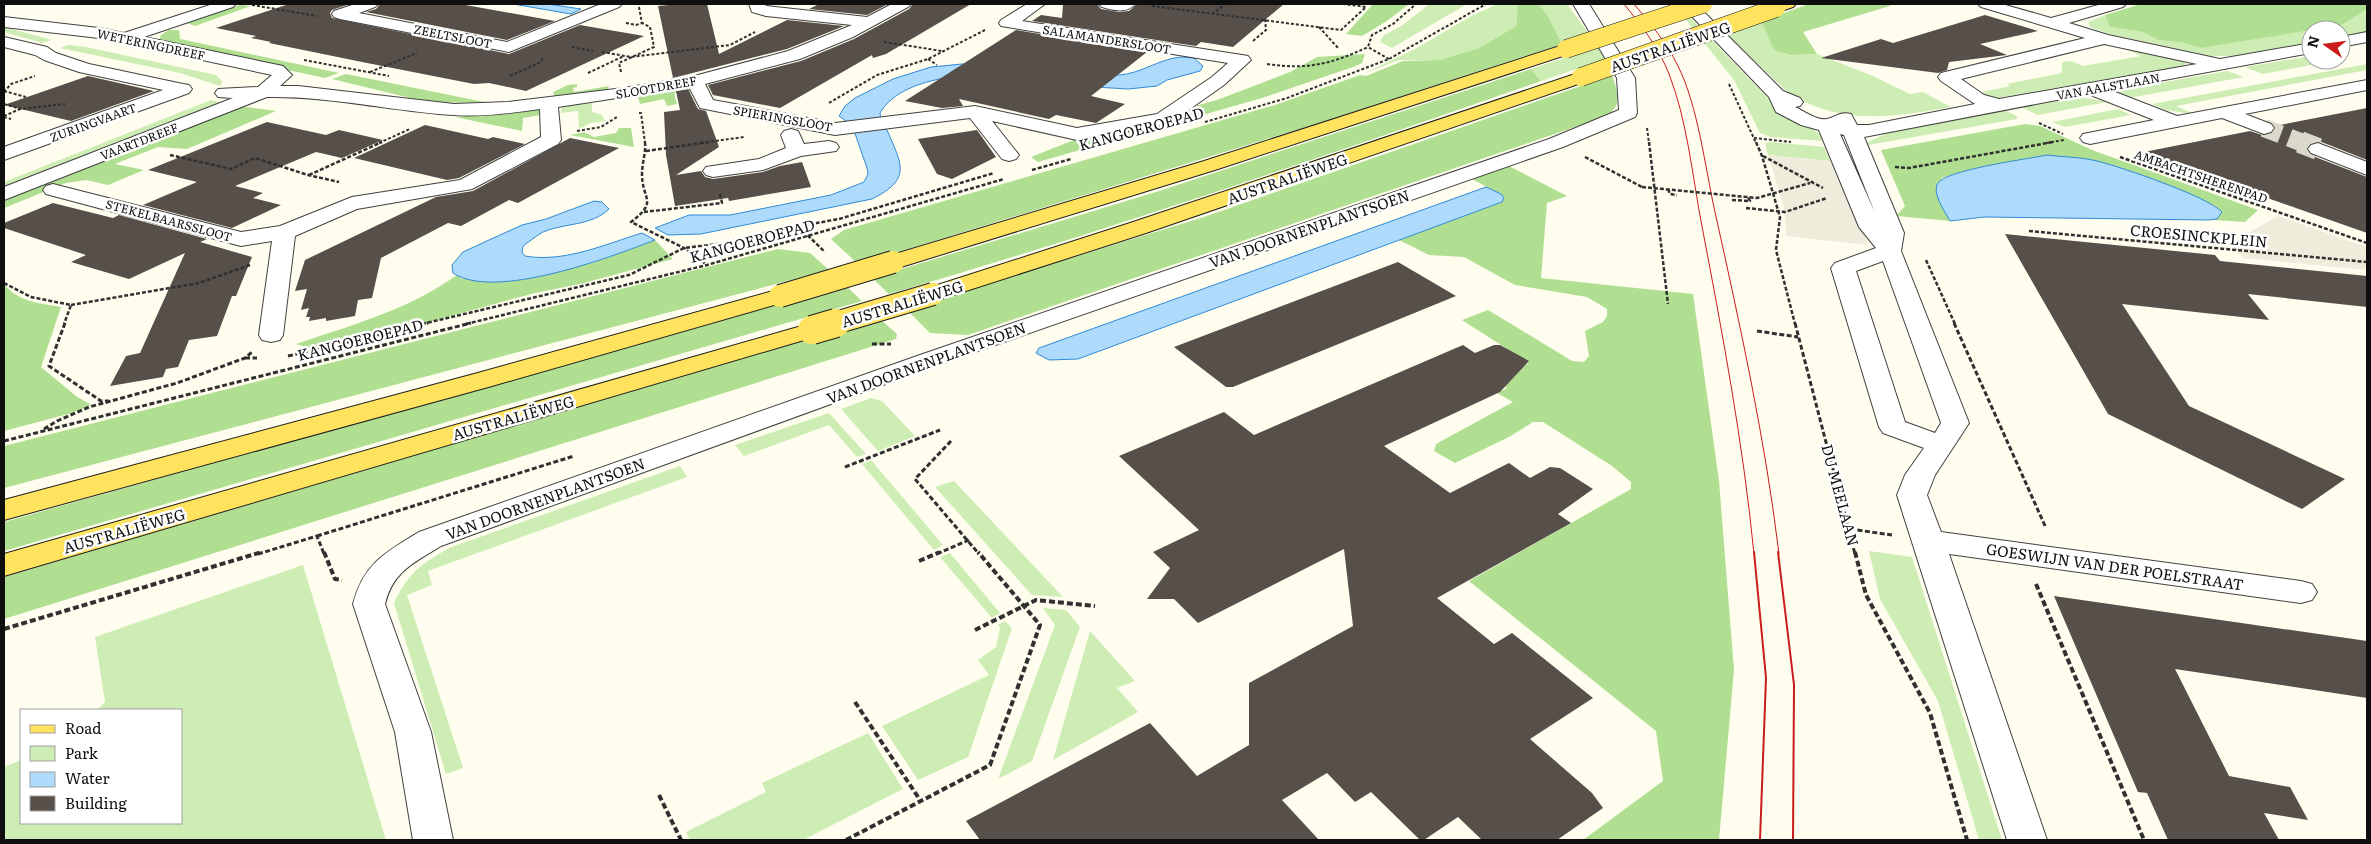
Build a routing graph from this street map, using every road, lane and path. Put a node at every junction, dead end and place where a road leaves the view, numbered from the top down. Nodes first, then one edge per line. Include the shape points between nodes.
1 (228, 4) edge
2 (246, 4) edge
3 (370, 4) edge
4 (614, 4) edge
5 (638, 4) edge
6 (757, 4) edge
7 (903, 4) edge
8 (1037, 4) edge
9 (1107, 4) edge
10 (1226, 4) edge
11 (1344, 4) edge
12 (1416, 4) edge
13 (1486, 4) edge
14 (1581, 4) edge
15 (1688, 4) edge
16 (1702, 4) edge
17 (1986, 4) edge
18 (2118, 4) edge
19 (1126, 5) edge
20 (1146, 5) dead end
21 (1782, 6) edge
22 (340, 14) junction
23 (792, 14) junction
24 (1212, 14) junction
25 (869, 22) junction
26 (4, 23) edge
27 (1008, 23) junction
28 (2052, 23) junction
29 (1318, 26) junction
30 (847, 34) junction
31 (457, 37) junction
32 (2367, 37) edge
33 (124, 38) junction
34 (2105, 39) junction
35 (2351, 40) edge
36 (4, 42) edge
37 (2351, 42) edge
38 (2367, 42) edge
39 (101, 46) junction
40 (509, 47) junction
41 (1368, 47) junction
42 (1339, 49) dead end
43 (2301, 50) edge
44 (944, 51) junction
45 (602, 52) dead end
46 (545, 54) joint
47 (631, 57) junction
48 (295, 59) dead end
49 (928, 59) junction
50 (1389, 59) junction
51 (1242, 60) junction
52 (2224, 64) junction
53 (937, 65) dead end
54 (369, 72) junction
55 (510, 76) dead end
56 (396, 78) dead end
57 (695, 81) junction
58 (272, 85) junction
59 (2367, 85) edge
60 (623, 87) junction
61 (228, 88) junction
62 (2091, 89) junction
63 (4, 91) edge
64 (26, 96) dead end
65 (549, 103) junction
66 (4, 104) edge
67 (67, 104) dead end
68 (1999, 105) junction
69 (1628, 107) junction
70 (20, 109) junction
71 (454, 110) junction
72 (975, 112) junction
73 (2223, 112) junction
74 (4, 117) edge
75 (11, 119) dead end
76 (2032, 120) dead end
77 (2172, 122) junction
78 (1198, 124) dead end
79 (793, 125) junction
80 (1842, 125) junction
81 (2264, 128) tunnel mouth
82 (2064, 134) dead end
83 (832, 138) junction
84 (1754, 138) dead end
85 (2081, 138) joint
86 (2318, 148) tunnel mouth
87 (646, 151) junction
88 (796, 151) junction
89 (4, 154) edge
90 (168, 154) dead end
91 (1009, 155) joint
92 (1079, 156) dead end
93 (1582, 156) dead end
94 (2115, 156) dead end
95 (1892, 167) dead end
96 (2367, 169) edge
97 (1031, 170) dead end
98 (713, 172) joint
99 (4, 176) edge
100 (308, 176) junction
101 (1013, 176) dead end
102 (1810, 183) dead end
103 (332, 187) dead end
104 (1668, 189) junction
105 (53, 190) dead end
106 (4, 194) edge
107 (1677, 195) dead end
108 (1748, 197) junction
109 (1828, 198) dead end
110 (1732, 200) dead end
111 (1746, 208) dead end
112 (644, 212) junction
113 (1778, 212) junction
114 (799, 227) junction
115 (2028, 231) dead end
116 (811, 236) junction
117 (2367, 243) edge
118 (283, 244) junction
119 (684, 248) junction
120 (1890, 251) junction
121 (1924, 254) dead end
122 (2367, 262) edge
123 (707, 265) junction
124 (4, 283) edge
125 (1668, 304) dead end
126 (71, 306) junction
127 (1758, 331) dead end
128 (271, 335) joint
129 (1798, 337) junction
130 (245, 358) junction
131 (263, 358) dead end
132 (280, 358) dead end
133 (111, 401) junction
134 (940, 430) dead end
135 (41, 431) junction
136 (4, 441) edge
137 (951, 442) dead end
138 (1940, 444) junction
139 (845, 467) dead end
140 (4, 510) edge
141 (969, 540) junction
142 (1929, 541) junction
143 (2024, 554) junction
144 (2060, 559) junction
145 (919, 561) dead end
146 (4, 565) edge
147 (372, 586) junction
148 (2301, 592) dead end
149 (1023, 606) junction
150 (1095, 606) dead end
151 (4, 629) edge
152 (975, 630) dead end
153 (855, 702) dead end
154 (659, 795) dead end
155 (920, 800) junction
156 (433, 840) edge
157 (681, 840) edge
158 (846, 840) edge
159 (1967, 840) edge
160 (2027, 840) edge
161 (2144, 840) edge

1 - 33 street
2 - 22 path via 322,17
3 - 22 street
4 - 40 street, ZEELTSLOOT
5 - 47 path via 642,23 650,26 654,47
6 - 23 street via 758,9
7 - 25 street, SLOOTDREEF
8 - 27 street, SALAMANDERSLOOT
9 - 19 street
10 - 24 path
11 - 29 path via 1366,7 1341,30
12 - 41 path via 1393,24 1372,35
13 - 50 path, KANGOEROEPAD
14 - 69 street via 1626,78
15 - 80 street via 1777,95 1783,108 1808,121
16 - 140 main road, AUSTRALIËWEG, bridge via 1211,165 780,296
17 - 28 street
18 - 28 street
20 - 24 path
21 - 146 main road, AUSTRALIËWEG, bridge via 1147,225 933,294
22 - 31 street, ZEELTSLOOT
23 - 25 street
23 - 47 path via 730,45
24 - 29 path
25 - 30 street, SLOOTDREEF
26 - 33 street, WETERINGDREEF via 50,26
26 - 39 street, WETERINGDREEF
27 - 44 path via 978,32
27 - 51 street, SALAMANDERSLOOT
28 - 34 street
29 - 42 path
30 - 44 path
30 - 57 street, SLOOTDREEF via 794,55
31 - 40 street, ZEELTSLOOT
31 - 54 path
32 - 35 street
33 - 39 street
33 - 58 street, WETERINGDREEF via 277,70 283,75
34 - 52 street
34 - 68 street via 1947,77 1978,99
36 - 89 street, ZURINGVAART via 41,51 44,55 72,64 183,89
37 - 38 street
39 - 61 street, WETERINGDREEF via 224,74
40 - 46 street
41 - 50 path
41 - 51 path via 1340,60 1303,69
43 - 52 street, VAN AALSTLAAN
44 - 49 path
45 - 47 path
46 - 55 path via 540,62
47 - 60 path via 619,63
48 - 54 path
49 - 53 path
49 - 79 path via 877,75
50 - 78 path, KANGOEROEPAD via 1287,98
51 - 72 street, SPIERINGSLOOT via 1163,119 1076,134
52 - 62 street, VAN AALSTLAAN
54 - 56 path
57 - 60 street, SLOOTDREEF
57 - 79 street, SPIERINGSLOOT via 706,104
58 - 61 street, SLOOTDREEF
58 - 71 street, SLOOTDREEF via 348,98
58 - 106 street, VAARTDREEF
59 - 73 street
60 - 65 street, SLOOTDREEF
60 - 87 path via 627,111 641,113
61 - 99 street, VAARTDREEF
62 - 68 street, VAN AALSTLAAN
62 - 77 street
63 - 64 path
65 - 71 street, SLOOTDREEF
65 - 118 street, STEKELBAARSSLOOT via 551,140 465,185 352,203
66 - 70 path
67 - 70 path
68 - 80 street, VAN AALSTLAAN via 1869,131
69 - 125 path via 1643,112 1648,136
69 - 147 street, VAN DOORNENPLANTSOEN via 1628,113 1556,143 929,360 430,539 385,568
70 - 74 path
71 - 100 path
72 - 83 street, SPIERINGSLOOT via 882,124
72 - 91 street
73 - 77 street
73 - 81 street
74 - 75 path
76 - 82 path
77 - 85 street
79 - 83 street, SPIERINGSLOOT
79 - 87 path
79 - 88 street
80 - 120 street via 1893,232
83 - 88 street
84 - 113 path, DU MEELAAN
85 - 95 path via 1908,168
86 - 96 street
87 - 112 path via 642,174 648,200
88 - 98 street via 764,164
90 - 100 path via 231,169 255,158
91 - 114 path via 1002,162 1004,166 984,177 839,219
92 - 97 path, KANGOEROEPAD
93 - 104 path, bridge via 1642,186
94 - 117 path, AMBACHTSHERENPAD
98 - 112 path via 722,203
100 - 103 path via 339,182
101 - 116 path, KANGOEROEPAD
102 - 108 path, bridge via 1757,198
104 - 107 path via 1670,194
104 - 108 path, bridge
105 - 118 street, STEKELBAARSSLOOT via 241,239
108 - 110 path via 1750,201
109 - 113 path
111 - 113 path
112 - 119 path via 631,222
113 - 129 path, DU MEELAAN via 1776,250
114 - 116 path
114 - 119 path via 726,243
115 - 122 path, CROESINCKPLEIN
116 - 123 path, KANGOEROEPAD
118 - 126 path via 199,283
118 - 128 street
119 - 123 path
119 - 132 path via 629,274
120 - 138 street via 1956,423
120 - 138 street via 1844,268 1893,427
121 - 144 path
123 - 135 path, KANGOEROEPAD
124 - 126 path via 31,297
126 - 133 path via 49,366 101,401
127 - 129 path
128 - 130 path
129 - 159 path, DU MEELAAN via 1866,595 1930,713
130 - 131 path
130 - 133 path via 177,384
133 - 135 path via 54,421
134 - 139 path
135 - 136 path, KANGOEROEPAD
137 - 141 path via 915,479
138 - 142 street via 1920,475 1912,495
141 - 145 path
141 - 149 path
142 - 143 street, GOESWIJN VAN DER POELSTRAAT
142 - 160 street
143 - 144 street, GOESWIJN VAN DER POELSTRAAT
143 - 161 path
144 - 148 street, GOESWIJN VAN DER POELSTRAAT
147 - 151 path via 335,579 317,536
147 - 156 street via 369,604 413,732
149 - 150 path via 1036,600
149 - 152 path
149 - 155 path via 1040,625 990,765
153 - 155 path
154 - 157 path
155 - 158 path

